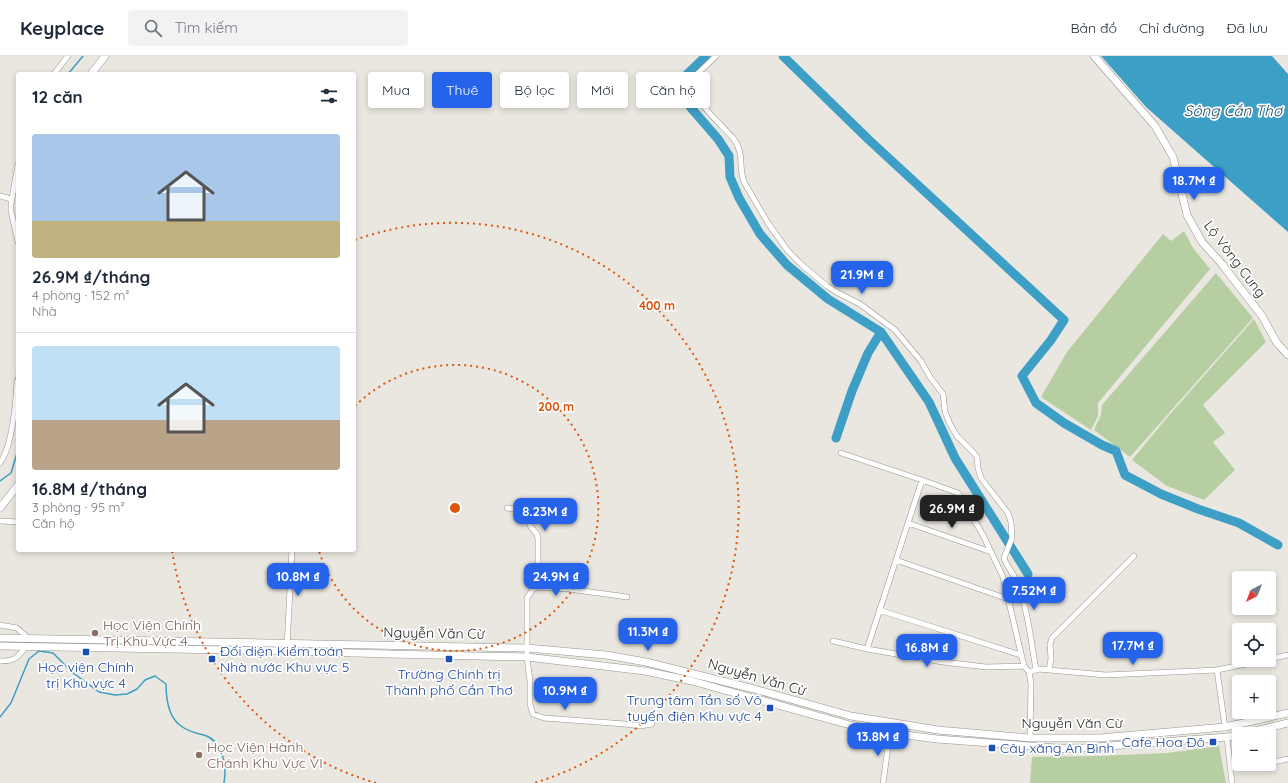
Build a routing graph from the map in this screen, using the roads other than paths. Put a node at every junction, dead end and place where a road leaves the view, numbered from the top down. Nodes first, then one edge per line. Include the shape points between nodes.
1 (68, 56) edge
2 (105, 56) edge
3 (716, 56) edge
4 (1094, 56) edge
5 (56, 72) edge
6 (92, 72) edge
7 (16, 174) edge
8 (0, 196) edge
9 (11, 200) junction
10 (16, 232) edge
11 (1288, 355) edge
12 (16, 409) edge
13 (16, 423) edge
14 (841, 453) dead end
15 (0, 463) edge
16 (922, 480) junction
17 (16, 490) edge
18 (0, 508) edge
19 (507, 508) dead end
20 (0, 521) edge
21 (16, 522) edge
22 (908, 523) junction
23 (292, 552) edge
24 (991, 552) junction
25 (1134, 556) dead end
26 (896, 560) junction
27 (538, 587) junction
28 (627, 598) dead end
29 (1008, 599) junction
30 (879, 610) junction
31 (0, 625) edge
32 (0, 638) edge
33 (28, 638) junction
34 (115, 639) junction
35 (833, 641) dead end
36 (230, 642) junction
37 (287, 643) junction
38 (389, 644) junction
39 (0, 646) edge
40 (26, 647) junction
41 (114, 648) junction
42 (527, 648) junction
43 (867, 648) junction
44 (230, 650) junction
45 (287, 651) junction
46 (389, 654) junction
47 (1021, 655) junction
48 (1288, 655) edge
49 (526, 657) junction
50 (1276, 658) edge
51 (0, 662) edge
52 (646, 662) junction
53 (1024, 666) junction
54 (1232, 667) edge
55 (1036, 670) junction
56 (1049, 670) junction
57 (1217, 670) junction
58 (645, 671) junction
59 (1029, 672) junction
60 (1288, 713) edge
61 (851, 716) junction
62 (1288, 723) edge
63 (652, 724) dead end
64 (850, 725) junction
65 (1225, 727) junction
66 (1271, 727) edge
67 (938, 730) junction
68 (890, 733) junction
69 (1134, 736) junction
70 (1232, 736) edge
71 (1227, 737) junction
72 (1030, 738) junction
73 (937, 739) junction
74 (1134, 745) junction
75 (1030, 746) junction
76 (1288, 759) edge
77 (1276, 762) edge
78 (1230, 768) joint
79 (883, 783) edge
80 (1232, 783) edge

1 - 5 street
2 - 6 main road
3 - 55 street via 693,78 694,89 703,106 738,146 741,175 765,217 788,251 816,278 860,304 896,330 943,394 945,412 955,432 976,457 981,478 1008,513 1012,541 1004,555 1018,584 1027,615
4 - 11 main road, Lộ Vòng Cung via 1155,126 1173,157 1187,216 1202,242 1262,316 1277,343
7 - 9 street
8 - 9 street
9 - 10 street
12 - 13 street
13 - 15 street
14 - 16 street
16 - 22 street
16 - 24 street via 958,493
17 - 18 main road
19 - 27 street via 524,512 537,534
20 - 21 street
22 - 24 street
22 - 26 street
23 - 37 street
24 - 29 street via 1003,577
25 - 56 street via 1052,638
26 - 29 street
26 - 30 street
27 - 28 street
27 - 42 street via 533,589 527,598
29 - 47 street
30 - 43 street
30 - 47 street
31 - 33 street via 17,628
32 - 33 main road, Nguyễn Văn Cừ
33 - 34 main road, Nguyễn Văn Cừ
34 - 36 main road, Nguyễn Văn Cừ
34 - 41 main road
35 - 43 street
36 - 37 main road, Nguyễn Văn Cừ
36 - 44 main road
37 - 38 main road, Nguyễn Văn Cừ
37 - 45 street
38 - 42 main road, Nguyễn Văn Cừ
38 - 46 main road
39 - 40 main road, Nguyễn Văn Cừ
40 - 41 main road, Nguyễn Văn Cừ
40 - 51 street via 12,661
41 - 44 main road, Nguyễn Văn Cừ
42 - 49 street
42 - 52 main road, Nguyễn Văn Cừ via 606,655
43 - 53 street via 986,667
44 - 45 main road, Nguyễn Văn Cừ
45 - 46 main road, Nguyễn Văn Cừ
46 - 49 main road, Nguyễn Văn Cừ
47 - 53 street
48 - 50 street
49 - 58 main road, Nguyễn Văn Cừ
49 - 63 street via 533,714 544,718 640,726
52 - 58 street
52 - 61 main road, Nguyễn Văn Cừ
53 - 59 street
54 - 57 street
55 - 56 street
55 - 59 street
56 - 57 street via 1106,675
57 - 65 street
58 - 64 main road, Nguyễn Văn Cừ via 692,681
59 - 72 street via 1032,683
60 - 65 main road, Nguyễn Văn Cừ
61 - 64 main road
61 - 67 main road, Nguyễn Văn Cừ
62 - 66 main road, Nguyễn Văn Cừ
64 - 68 main road, Nguyễn Văn Cừ
65 - 69 main road, Nguyễn Văn Cừ
65 - 71 main road
67 - 72 main road, Nguyễn Văn Cừ
67 - 73 main road
68 - 73 main road, Nguyễn Văn Cừ
68 - 79 street
69 - 72 main road, Nguyễn Văn Cừ
69 - 74 main road
70 - 71 main road, Nguyễn Văn Cừ
71 - 74 main road, Nguyễn Văn Cừ
71 - 78 street
72 - 75 main road
73 - 75 main road, Nguyễn Văn Cừ
74 - 75 main road, Nguyễn Văn Cừ via 1070,749
76 - 77 street
78 - 80 street

